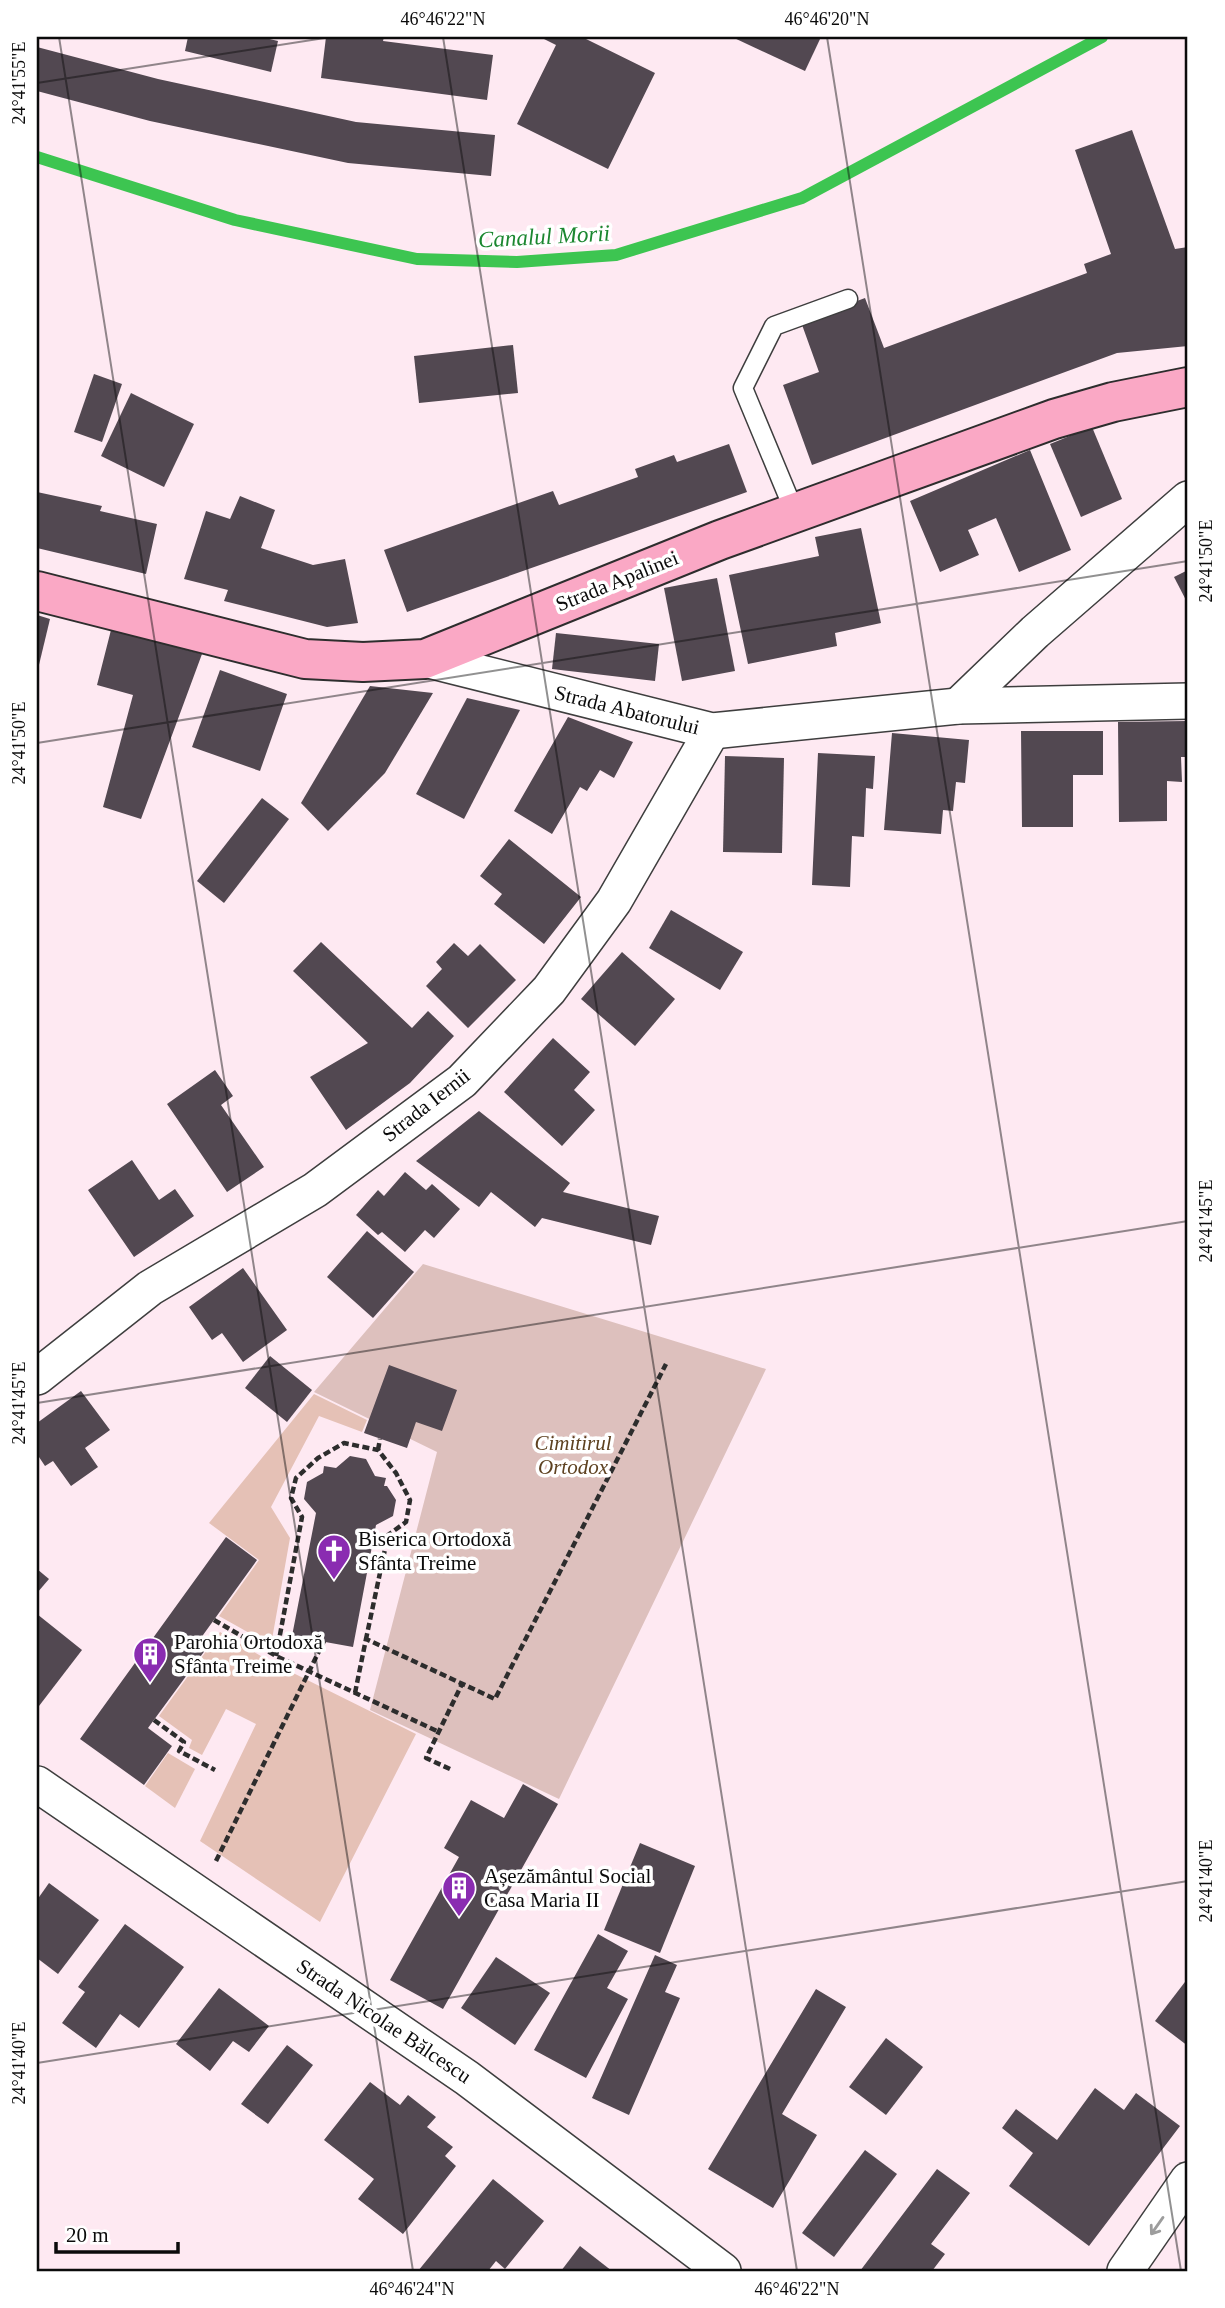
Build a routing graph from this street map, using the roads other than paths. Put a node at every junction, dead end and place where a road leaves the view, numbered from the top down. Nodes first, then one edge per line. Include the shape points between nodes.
1 (848, 299) dead end
2 (1188, 387) edge
3 (1188, 499) edge
4 (795, 513) junction
5 (37, 591) edge
6 (425, 659) junction
7 (1188, 701) edge
8 (957, 706) junction
9 (712, 731) junction
10 (37, 1377) edge
11 (37, 1784) edge
12 (1188, 2180) edge
13 (723, 2271) edge
14 (1125, 2271) edge

1 - 4 lane via 774,326 743,388
2 - 4 street, Strada Apalinei via 1054,419
3 - 8 street
4 - 6 street, Strada Apalinei
5 - 6 street, Strada Apalinei via 305,659
6 - 9 street, Strada Abatorului
7 - 8 street, Strada Abatorului
8 - 9 street, Strada Abatorului
9 - 10 street, Strada Iernii via 606,912 550,989 462,1081 315,1190 150,1288
11 - 13 street, Strada Nicolae Bălcescu via 467,2078
12 -> 14 street

